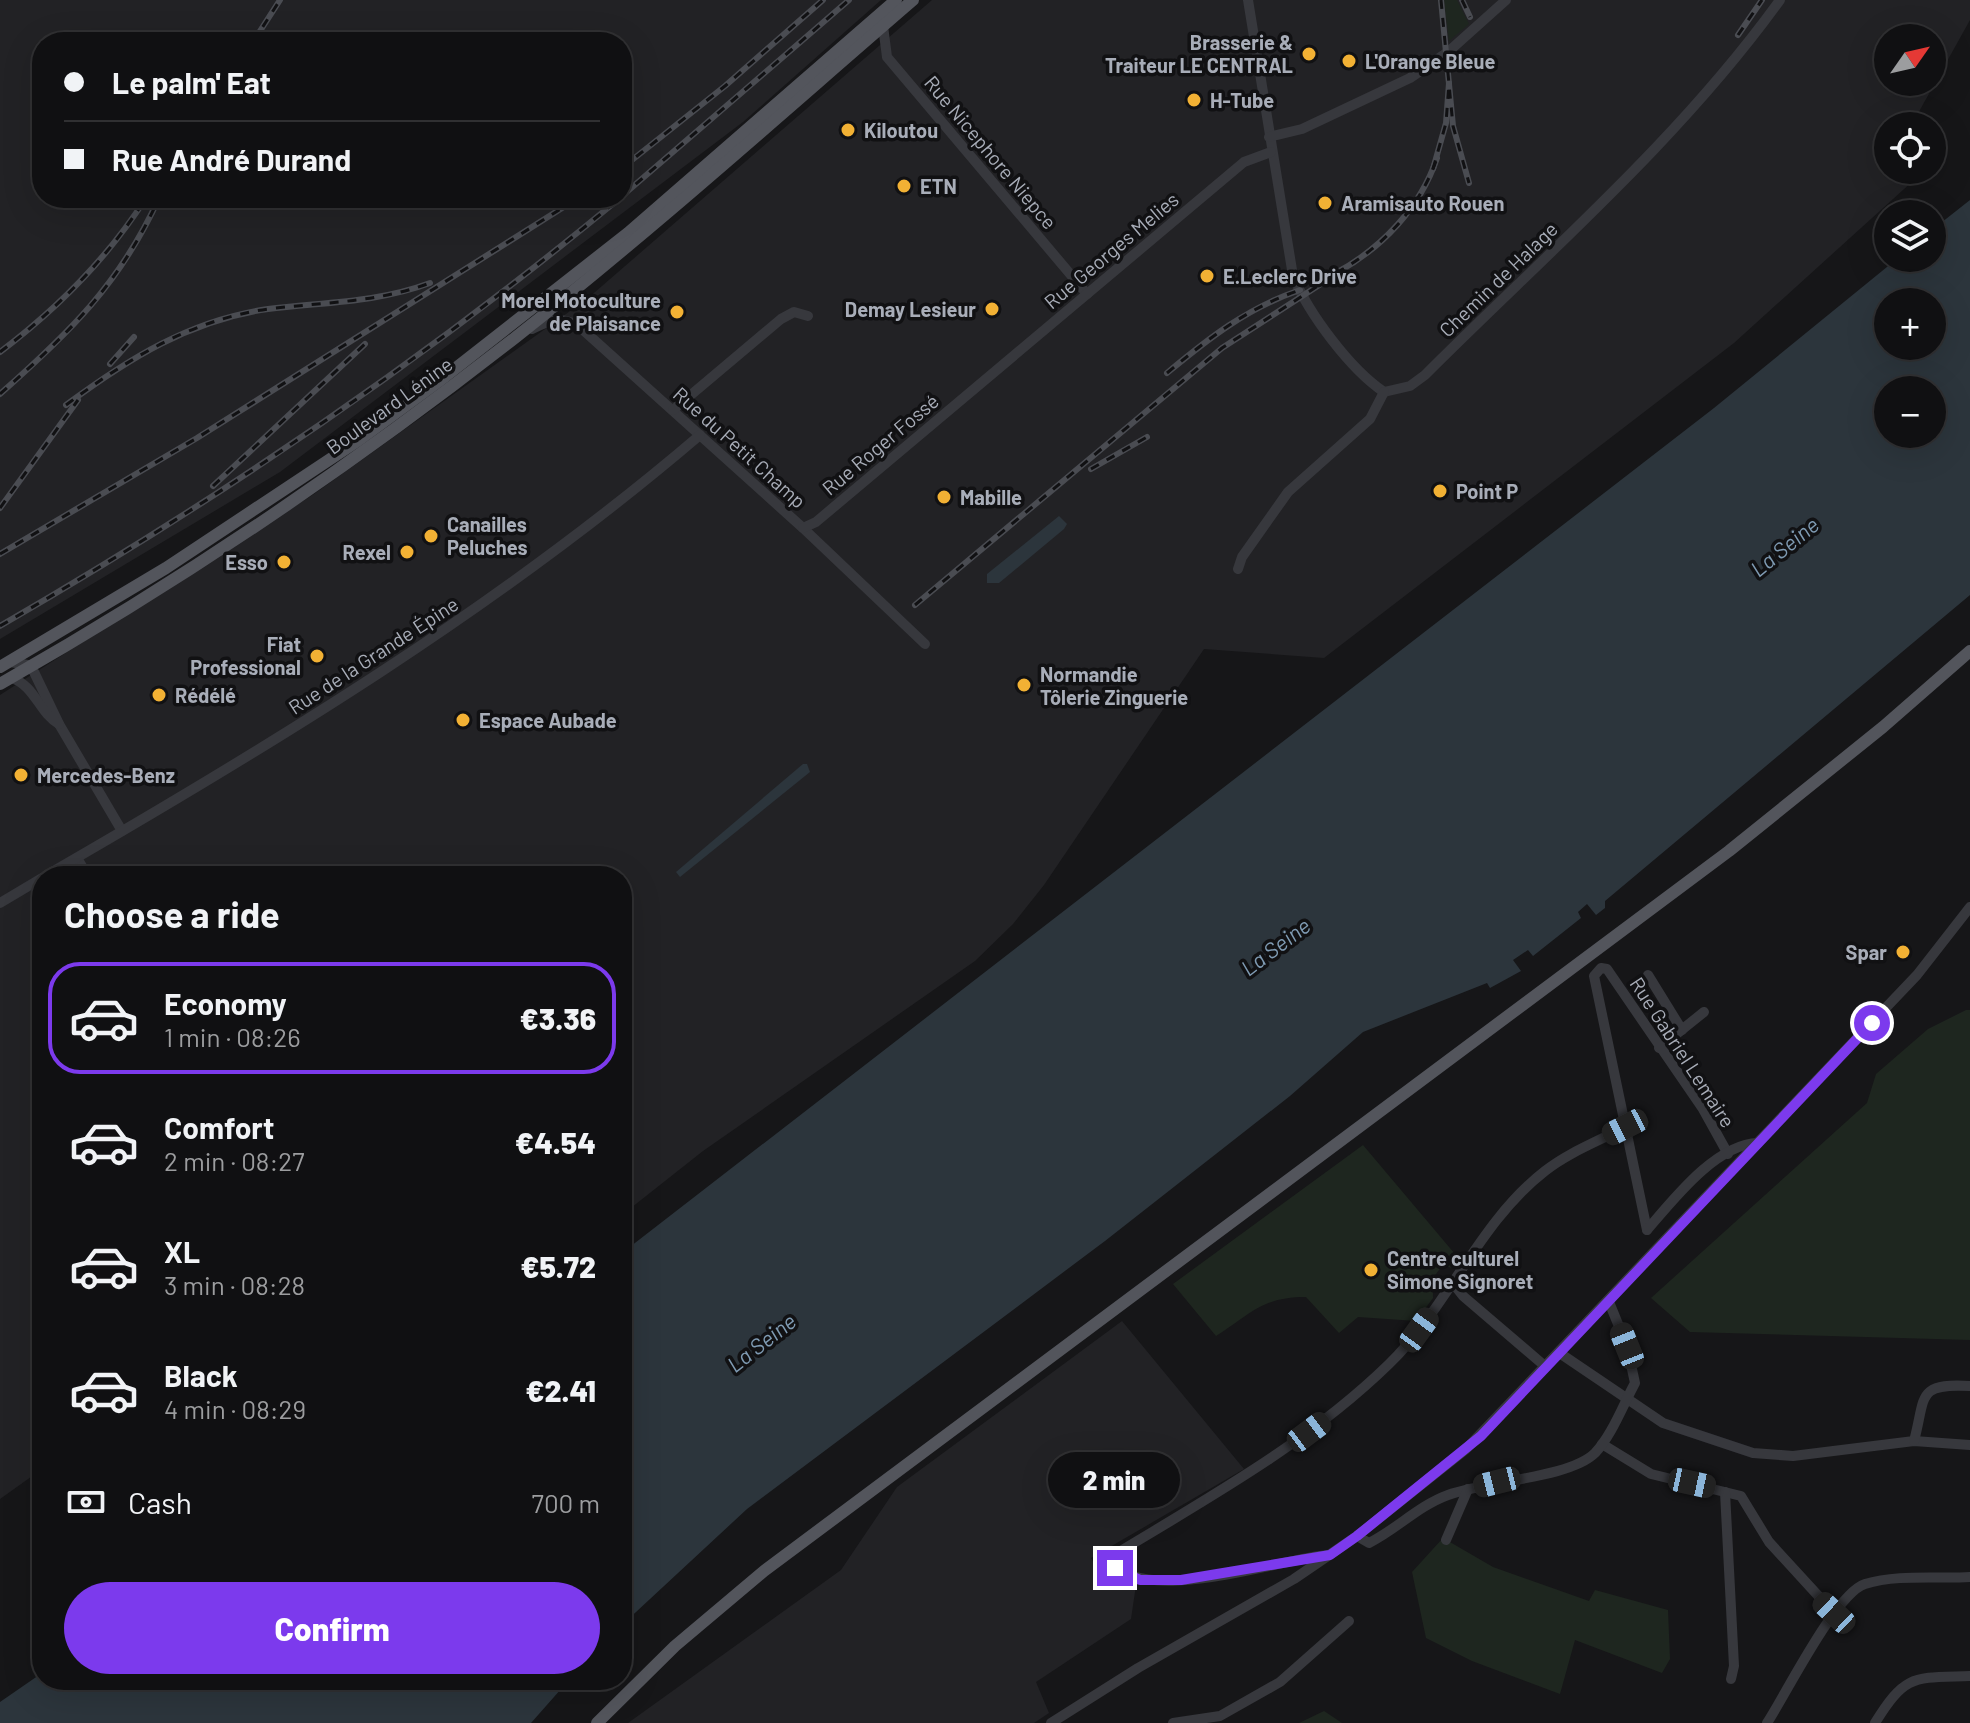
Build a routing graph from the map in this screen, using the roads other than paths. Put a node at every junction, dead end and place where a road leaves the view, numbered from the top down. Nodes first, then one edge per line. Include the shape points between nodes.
1 (896, 0) edge
2 (913, 0) edge
3 (1248, 0) edge
4 (1506, 0) edge
5 (1780, 0) edge
6 (883, 26) junction
7 (1269, 137) junction
8 (1271, 152) junction
9 (1087, 294) junction
10 (808, 316) dead end
11 (516, 337) junction
12 (979, 384) joint
13 (1384, 392) junction
14 (673, 410) junction
15 (700, 435) junction
16 (803, 528) junction
17 (1238, 569) dead end
18 (925, 644) dead end
19 (31, 651) junction
20 (1970, 651) edge
21 (4, 664) edge
22 (18, 675) edge
23 (59, 724) junction
24 (122, 831) junction
25 (77, 858) junction
26 (63, 866) edge
27 (82, 866) edge
28 (32, 884) edge
29 (0, 903) edge
30 (1970, 907) edge
31 (1648, 975) dead end
32 (1704, 1012) dead end
33 (1682, 1030) junction
34 (1659, 1048) junction
35 (1625, 1127) junction
36 (1758, 1143) junction
37 (1728, 1154) junction
38 (1452, 1282) junction
39 (1609, 1302) junction
40 (1561, 1354) junction
41 (1546, 1367) junction
42 (1970, 1386) edge
43 (1625, 1400) junction
44 (1914, 1441) junction
45 (1602, 1444) junction
46 (1970, 1445) edge
47 (1468, 1489) junction
48 (1725, 1492) junction
49 (1357, 1536) junction
50 (1446, 1540) dead end
51 (1330, 1555) junction
52 (1970, 1577) edge
53 (1834, 1613) junction
54 (1349, 1621) dead end
55 (1970, 1676) edge
56 (1731, 1679) dead end
57 (632, 1688) edge
58 (630, 1690) edge
59 (597, 1723) edge
60 (1051, 1723) edge
61 (1173, 1723) edge
62 (1767, 1723) edge
63 (1875, 1723) edge

1 - 19 main road, Boulevard Lénine via 576,276 370,432
2 - 6 main road, Boulevard Lénine
3 - 7 street
4 - 7 street via 1410,78 1302,129
5 - 13 street, Chemin de Halage via 1726,69 1597,208 1425,375 1410,386
6 - 9 street, Rue Nicephore Niepce via 887,57
6 - 11 main road, Boulevard Lénine
7 - 8 street
8 - 9 street, Rue Georges Melies via 1244,162
8 - 13 street via 1299,290 1309,309
9 - 12 street, Rue Georges Melies
10 - 14 street via 787,314
11 - 14 street, Rue du Petit Champ via 549,321 573,321
11 - 22 main road, Boulevard Lénine via 208,557
12 - 16 street, Rue Roger Fossé
13 - 17 street via 1370,419 1288,492
14 - 15 street, Rue du Petit Champ
15 - 16 street, Rue du Petit Champ
15 - 24 street, Rue de la Grande Épine via 449,629
16 - 18 street, Rue du Petit Champ
19 - 21 main road, Boulevard Lénine
19 - 22 street, Boulevard Lénine
20 - 57 main road via 1729,851 764,1571
21 - 22 street, Boulevard Lénine
22 - 23 street
22 - 23 street
23 - 24 street
24 - 25 street, Rue de la Grande Épine
25 - 26 street, Rue de la Grande Épine
25 - 27 street
28 - 29 street, Rue de la Grande Épine
30 - 36 street via 1917,975
31 - 33 street
32 - 33 street
33 - 34 street
34 - 35 street, Rue Gabriel Lemaire via 1607,969 1601,968 1594,976
34 - 37 street, Rue Gabriel Lemaire
35 - 37 street, Rue Gabriel Lemaire via 1647,1230 1695,1176
35 - 38 street via 1544,1172
36 - 37 street, Rue Gabriel Lemaire
36 - 39 street
38 - 41 street
38 - 51 street via 1400,1353 1345,1404 1247,1474 1109,1558 1129,1577 1163,1582
39 - 40 street
39 - 43 street via 1635,1378
40 - 41 street
40 - 43 street
41 - 49 street via 1466,1449
42 - 44 street via 1943,1385 1927,1393
43 - 44 street via 1679,1430 1765,1455
43 - 45 street
44 - 46 street
45 - 47 street via 1576,1466
45 - 48 street via 1651,1474
47 - 49 street via 1429,1503 1372,1542
47 - 50 street
48 - 53 street via 1747,1502 1769,1542
48 - 56 street
49 - 51 street
51 - 60 street
52 - 53 street via 1869,1583 1854,1589
53 - 62 street
54 - 61 street via 1280,1682 1220,1716
55 - 63 street via 1910,1681 1893,1694
58 - 59 main road

